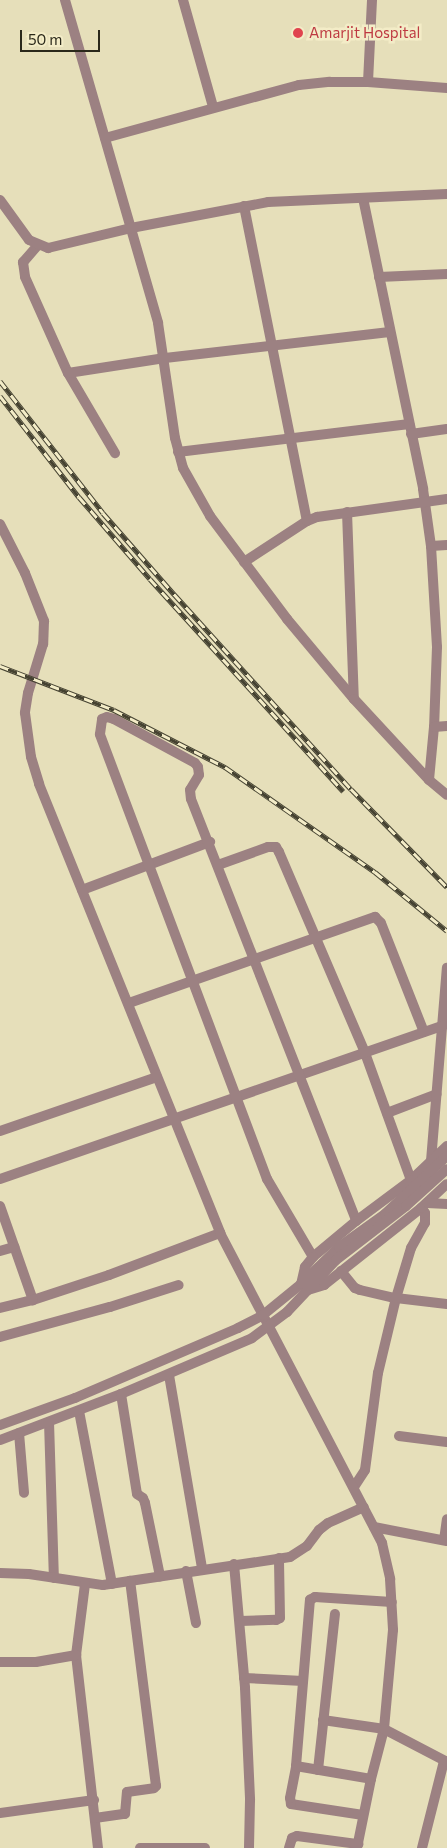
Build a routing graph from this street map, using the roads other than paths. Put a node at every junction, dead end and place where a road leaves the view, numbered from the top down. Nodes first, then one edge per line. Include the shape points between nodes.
1 (65, 0) edge
2 (183, 0) edge
3 (372, 0) edge
4 (368, 82) junction
5 (447, 88) edge
6 (213, 107) junction
7 (105, 138) junction
8 (447, 194) edge
9 (363, 198) junction
10 (0, 200) edge
11 (244, 206) junction
12 (131, 228) junction
13 (38, 245) junction
14 (447, 274) edge
15 (379, 277) junction
16 (390, 332) junction
17 (274, 346) junction
18 (165, 358) junction
19 (68, 373) junction
20 (410, 429) junction
21 (447, 429) edge
22 (291, 440) junction
23 (178, 452) junction
24 (115, 453) dead end
25 (447, 499) edge
26 (424, 502) junction
27 (347, 512) junction
28 (307, 521) junction
29 (0, 524) edge
30 (447, 545) edge
31 (431, 546) junction
32 (244, 562) junction
33 (442, 646) edge
34 (354, 699) junction
35 (447, 726) edge
36 (434, 727) junction
37 (429, 780) junction
38 (447, 795) edge
39 (210, 842) junction
40 (150, 864) junction
41 (218, 865) junction
42 (82, 890) junction
43 (316, 937) junction
44 (254, 959) junction
45 (447, 968) edge
46 (194, 980) junction
47 (129, 1003) junction
48 (444, 1027) edge
49 (424, 1032) junction
50 (365, 1053) junction
51 (299, 1075) junction
52 (157, 1077) junction
53 (437, 1094) junction
54 (238, 1097) junction
55 (387, 1113) junction
56 (174, 1119) junction
57 (0, 1131) edge
58 (447, 1146) edge
59 (447, 1156) edge
60 (432, 1161) junction
61 (447, 1169) edge
62 (0, 1179) edge
63 (411, 1180) junction
64 (447, 1184) edge
65 (447, 1204) edge
66 (424, 1205) junction
67 (0, 1206) edge
68 (356, 1221) junction
69 (220, 1233) junction
70 (14, 1247) junction
71 (0, 1251) edge
72 (313, 1258) junction
73 (341, 1271) junction
74 (178, 1285) dead end
75 (305, 1287) junction
76 (396, 1298) junction
77 (34, 1300) junction
78 (447, 1304) edge
79 (0, 1308) edge
80 (263, 1315) junction
81 (270, 1327) junction
82 (0, 1337) edge
83 (168, 1375) junction
84 (121, 1394) junction
85 (79, 1411) junction
86 (49, 1422) junction
87 (0, 1425) edge
88 (19, 1433) junction
89 (399, 1436) dead end
90 (0, 1440) edge
91 (447, 1442) edge
92 (354, 1487) junction
93 (24, 1492) dead end
94 (364, 1507) junction
95 (447, 1519) edge
96 (374, 1527) junction
97 (445, 1541) edge
98 (279, 1558) junction
99 (234, 1564) junction
100 (202, 1568) junction
101 (186, 1571) junction
102 (0, 1573) edge
103 (160, 1576) junction
104 (54, 1578) junction
105 (130, 1581) junction
106 (85, 1584) junction
107 (112, 1584) junction
108 (392, 1602) junction
109 (335, 1614) dead end
110 (240, 1621) junction
111 (196, 1623) dead end
112 (76, 1655) junction
113 (0, 1662) edge
114 (244, 1678) junction
115 (303, 1681) junction
116 (323, 1720) junction
117 (384, 1729) junction
118 (446, 1762) edge
119 (296, 1766) junction
120 (318, 1770) junction
121 (371, 1780) junction
122 (94, 1800) junction
123 (0, 1812) edge
124 (364, 1815) junction
125 (95, 1818) junction
126 (358, 1846) edge
127 (98, 1848) edge
128 (140, 1848) edge
129 (205, 1848) edge
130 (249, 1848) edge
131 (288, 1848) edge
132 (422, 1848) edge

1 - 7 street
2 - 6 street
3 - 4 street
4 - 5 street
4 - 6 street via 298,85
6 - 7 street
7 - 12 street
8 - 9 street
9 - 11 street via 290,200
9 - 15 street
10 - 13 street via 20,230
11 - 12 street
11 - 17 street
12 - 13 street via 60,246 48,248
12 - 18 street
13 - 19 street via 23,262 26,277
14 - 15 street
15 - 16 street
16 - 17 street
16 - 20 street
17 - 18 street
17 - 22 street
18 - 19 street
18 - 23 street
19 - 24 street
20 - 21 street
20 - 22 street
20 - 26 street
22 - 23 street
22 - 28 street
23 - 32 street via 183,468 210,516
25 - 26 street
26 - 27 street
26 - 31 street
27 - 28 street
27 - 34 street
28 - 32 street
29 - 42 street via 26,573 44,621 43,644 28,693 26,730 39,784
30 - 31 street
31 - 33 street
32 - 34 street
33 - 36 street
34 - 37 street
35 - 36 street
36 - 37 street
37 - 38 street
39 - 40 street
39 - 40 street via 190,795 199,775 195,763 107,717 102,719 100,734
39 - 41 street
40 - 42 street
40 - 46 street
41 - 43 street via 276,847
41 - 44 street
42 - 47 street
43 - 44 street
43 - 49 street via 371,918 378,919
43 - 50 street
44 - 46 street
44 - 51 street
45 - 48 street
46 - 47 street
46 - 54 street
47 - 52 street
48 - 49 street
48 - 53 street
49 - 50 street
50 - 51 street
50 - 55 street
51 - 54 street
51 - 68 street
52 - 56 street
52 - 57 street
53 - 55 street
53 - 60 street
54 - 56 street
54 - 72 street via 267,1179
55 - 63 street
56 - 62 street
56 - 69 street
58 - 60 street
59 - 75 street via 385,1214 322,1261
60 - 63 street
61 - 75 street
63 - 68 street
64 - 66 street
65 - 66 street
66 - 73 street
66 - 76 street via 425,1223 411,1248
67 - 70 street
68 - 72 street
69 - 77 street
69 - 80 street
70 - 71 street
70 - 77 street
72 - 75 street via 305,1268
73 - 75 street via 324,1285
73 - 76 street via 355,1288
74 - 82 street
75 - 80 street
75 - 81 street
76 - 78 street
76 - 92 street via 378,1373 365,1470
77 - 79 street
80 - 81 street
80 - 87 street via 75,1398
81 - 83 street
81 - 92 street
83 - 84 street
83 - 100 street
84 - 85 street
84 - 103 street via 137,1494 145,1503
85 - 86 street
85 - 107 street
86 - 88 street
86 - 104 street
88 - 90 street
88 - 93 street
89 - 91 street
92 - 94 street
94 - 96 street
94 - 98 street via 328,1523 298,1553
95 - 97 street
96 - 97 street
96 - 108 street via 386,1559
98 - 99 street
98 - 110 street via 280,1618
99 - 100 street
99 - 110 street
100 - 101 street
101 - 103 street
101 - 111 street
102 - 104 street
103 - 105 street
104 - 106 street
105 - 107 street
105 - 125 street via 156,1784 154,1788 127,1792 125,1814
106 - 107 street
106 - 112 street
108 - 115 street via 312,1598
108 - 117 street via 393,1630
109 - 116 street
110 - 114 street
112 - 113 street via 36,1662
112 - 122 street
114 - 115 street
114 - 130 street
115 - 119 street
116 - 117 street
116 - 120 street
117 - 118 street
117 - 121 street
118 - 132 street
119 - 120 street
119 - 124 street via 291,1804
120 - 121 street
121 - 124 street
122 - 123 street
122 - 125 street
124 - 126 street
125 - 127 street
126 - 131 street via 297,1836 292,1838
128 - 129 street

